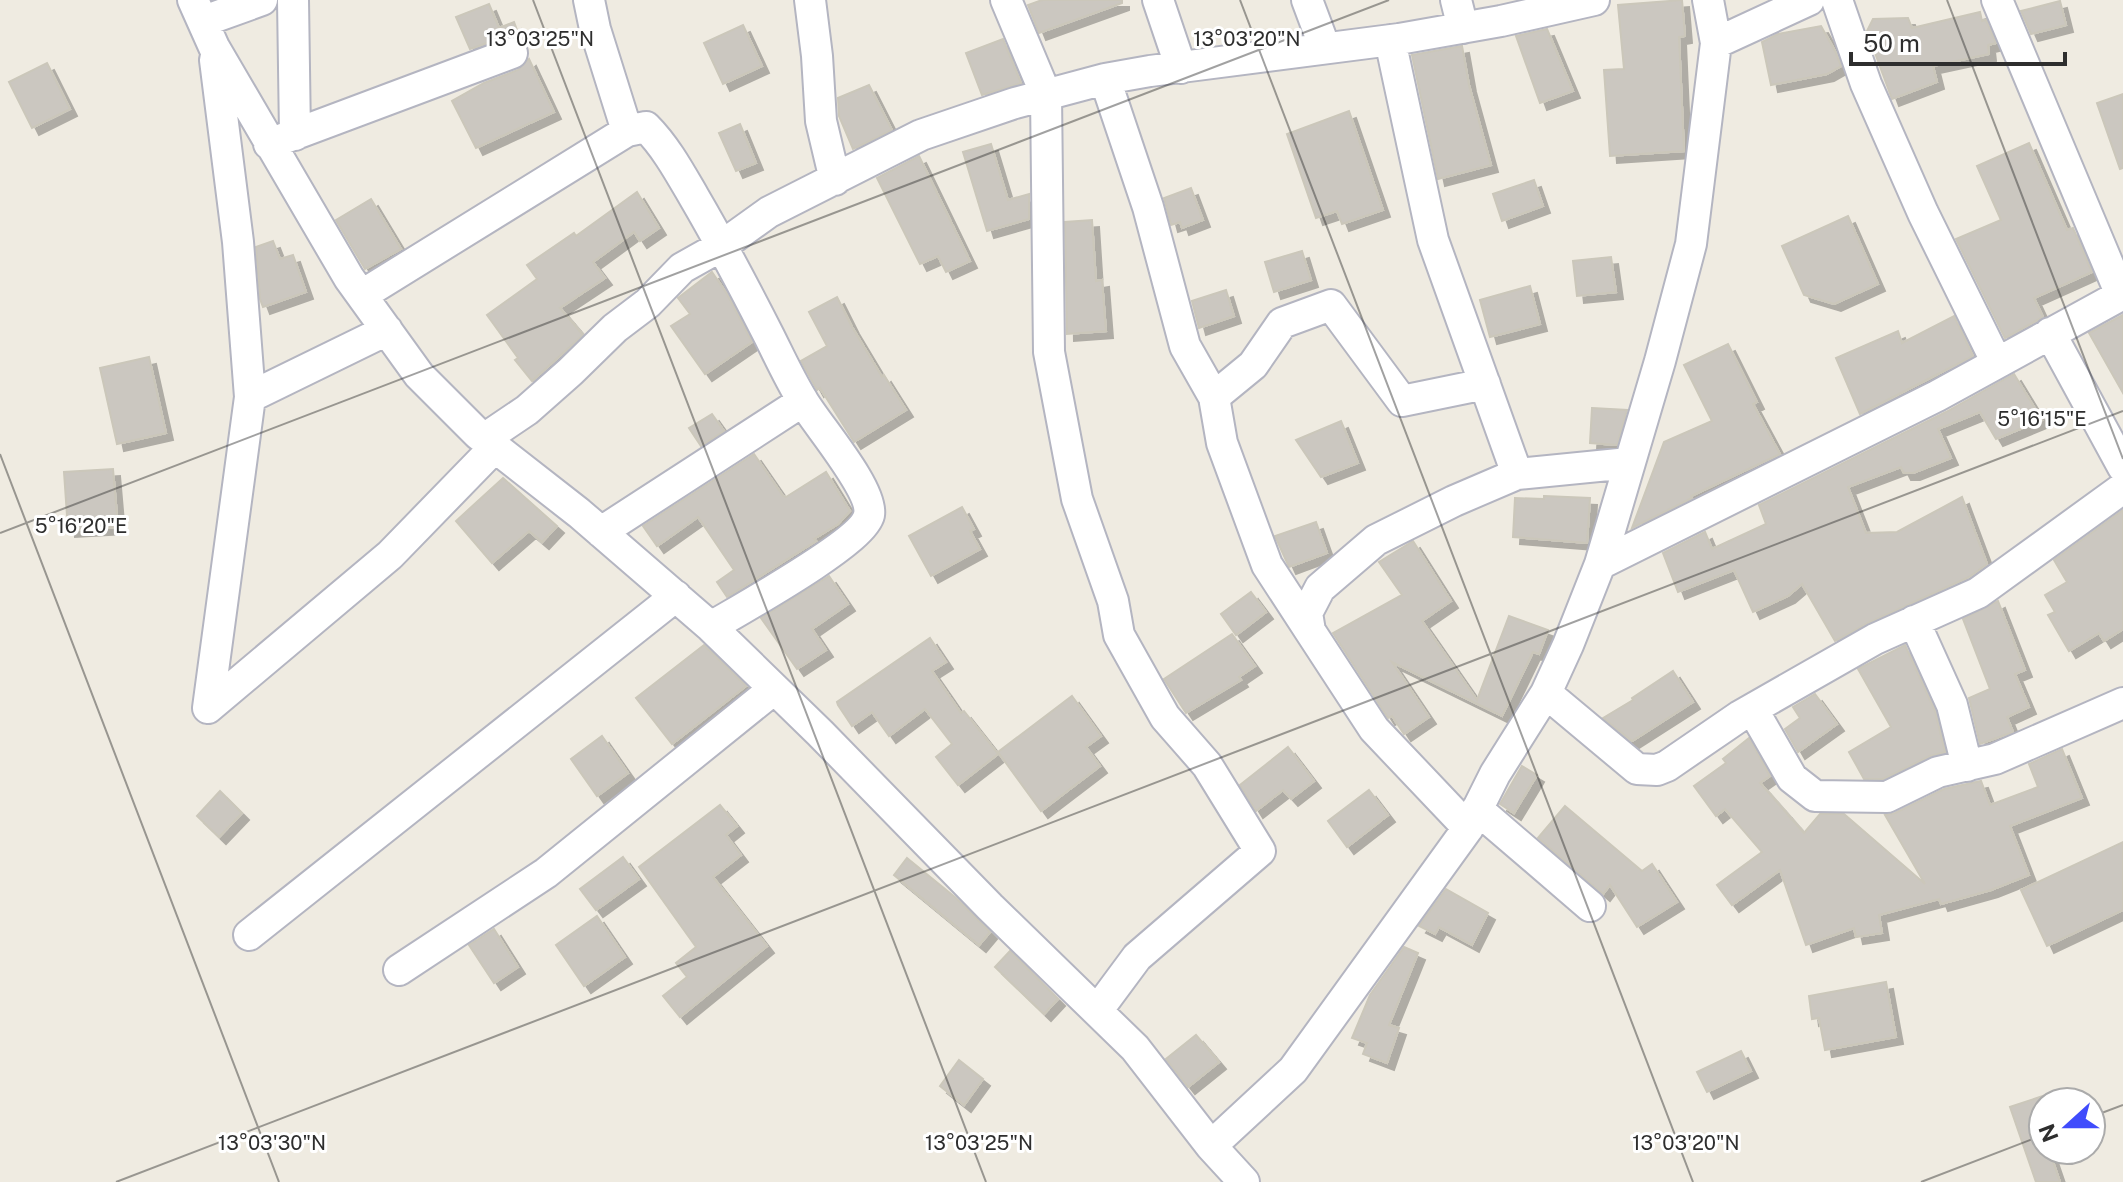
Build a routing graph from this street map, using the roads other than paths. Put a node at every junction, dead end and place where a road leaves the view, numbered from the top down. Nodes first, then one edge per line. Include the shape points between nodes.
1 (262, 0) edge
2 (293, 0) edge
3 (589, 0) edge
4 (810, 0) edge
5 (1006, 0) edge
6 (1158, 0) edge
7 (1307, 0) edge
8 (1594, 0) edge
9 (1708, 0) edge
10 (1809, 0) edge
11 (1837, 0) edge
12 (1997, 0) edge
13 (1459, 14) edge
14 (203, 22) edge
15 (1390, 40) junction
16 (1716, 43) junction
17 (1325, 48) junction
18 (512, 53) dead end
19 (1181, 68) junction
20 (1105, 79) junction
21 (1046, 95) junction
22 (627, 131) junction
23 (282, 139) junction
24 (835, 180) junction
25 (723, 245) junction
26 (2122, 294) edge
27 (362, 295) junction
28 (387, 330) junction
29 (2050, 333) junction
30 (1997, 363) junction
31 (1485, 384) junction
32 (250, 397) junction
33 (1214, 397) junction
34 (803, 401) junction
35 (490, 443) junction
36 (1629, 463) junction
37 (2123, 467) edge
38 (1517, 474) junction
39 (2123, 488) edge
40 (601, 532) junction
41 (1600, 564) junction
42 (676, 596) junction
43 (1914, 621) junction
44 (711, 627) junction
45 (1310, 631) junction
46 (774, 689) junction
47 (1546, 693) junction
48 (2123, 703) edge
49 (1753, 710) junction
50 (1967, 766) junction
51 (1472, 819) junction
52 (1590, 906) dead end
53 (249, 935) dead end
54 (399, 970) dead end
55 (1097, 1011) junction
56 (1211, 1146) junction
57 (1244, 1182) edge

1 - 14 street
2 - 23 street
3 - 22 street
4 - 24 street via 821,121
5 - 21 street
6 - 19 street
7 - 17 street
8 - 13 street
9 - 16 street
10 - 16 street
11 - 30 street via 1866,84
12 - 26 street
13 - 15 street
14 - 23 street
14 - 32 street via 238,242
15 - 17 street
15 - 31 street via 1433,240
16 - 36 street via 1691,244
17 - 19 street
18 - 23 street
19 - 20 street
20 - 21 street
20 - 33 street via 1148,207 1185,346
21 - 24 street via 921,135
21 - 55 street via 1049,352 1077,499 1113,601 1119,635 1165,717 1207,765 1260,851 1137,957
22 - 25 street via 646,127 657,138
22 - 27 street
23 - 27 street
24 - 25 street via 769,212
25 - 34 street
25 - 35 street via 682,268
26 - 29 street
27 - 28 street
28 - 32 street
28 - 35 street via 419,375
29 - 30 street
29 - 37 street
30 - 41 street
31 - 33 street via 1402,401 1331,305 1282,323 1253,365
31 - 38 street
32 - 35 street via 208,708 390,555
33 - 45 street via 1222,443 1267,565
34 - 40 street
34 - 44 street via 860,484 869,515 863,527 833,552
35 - 40 street
36 - 38 street
36 - 41 street
38 - 45 street via 1376,540 1320,588 1307,613
39 - 43 street via 1978,593
40 - 42 street
41 - 47 street
42 - 44 street
42 - 53 street
43 - 49 street
43 - 50 street via 1952,705
44 - 46 street
45 - 51 street via 1374,729
46 - 54 street via 546,873
46 - 55 street
47 - 49 street via 1637,769 1667,766
47 - 51 street
48 - 50 street
49 - 50 street via 1792,778 1815,796 1887,797 1938,772
51 - 52 street
51 - 56 street via 1293,1070
55 - 56 street via 1135,1048
56 - 57 street

